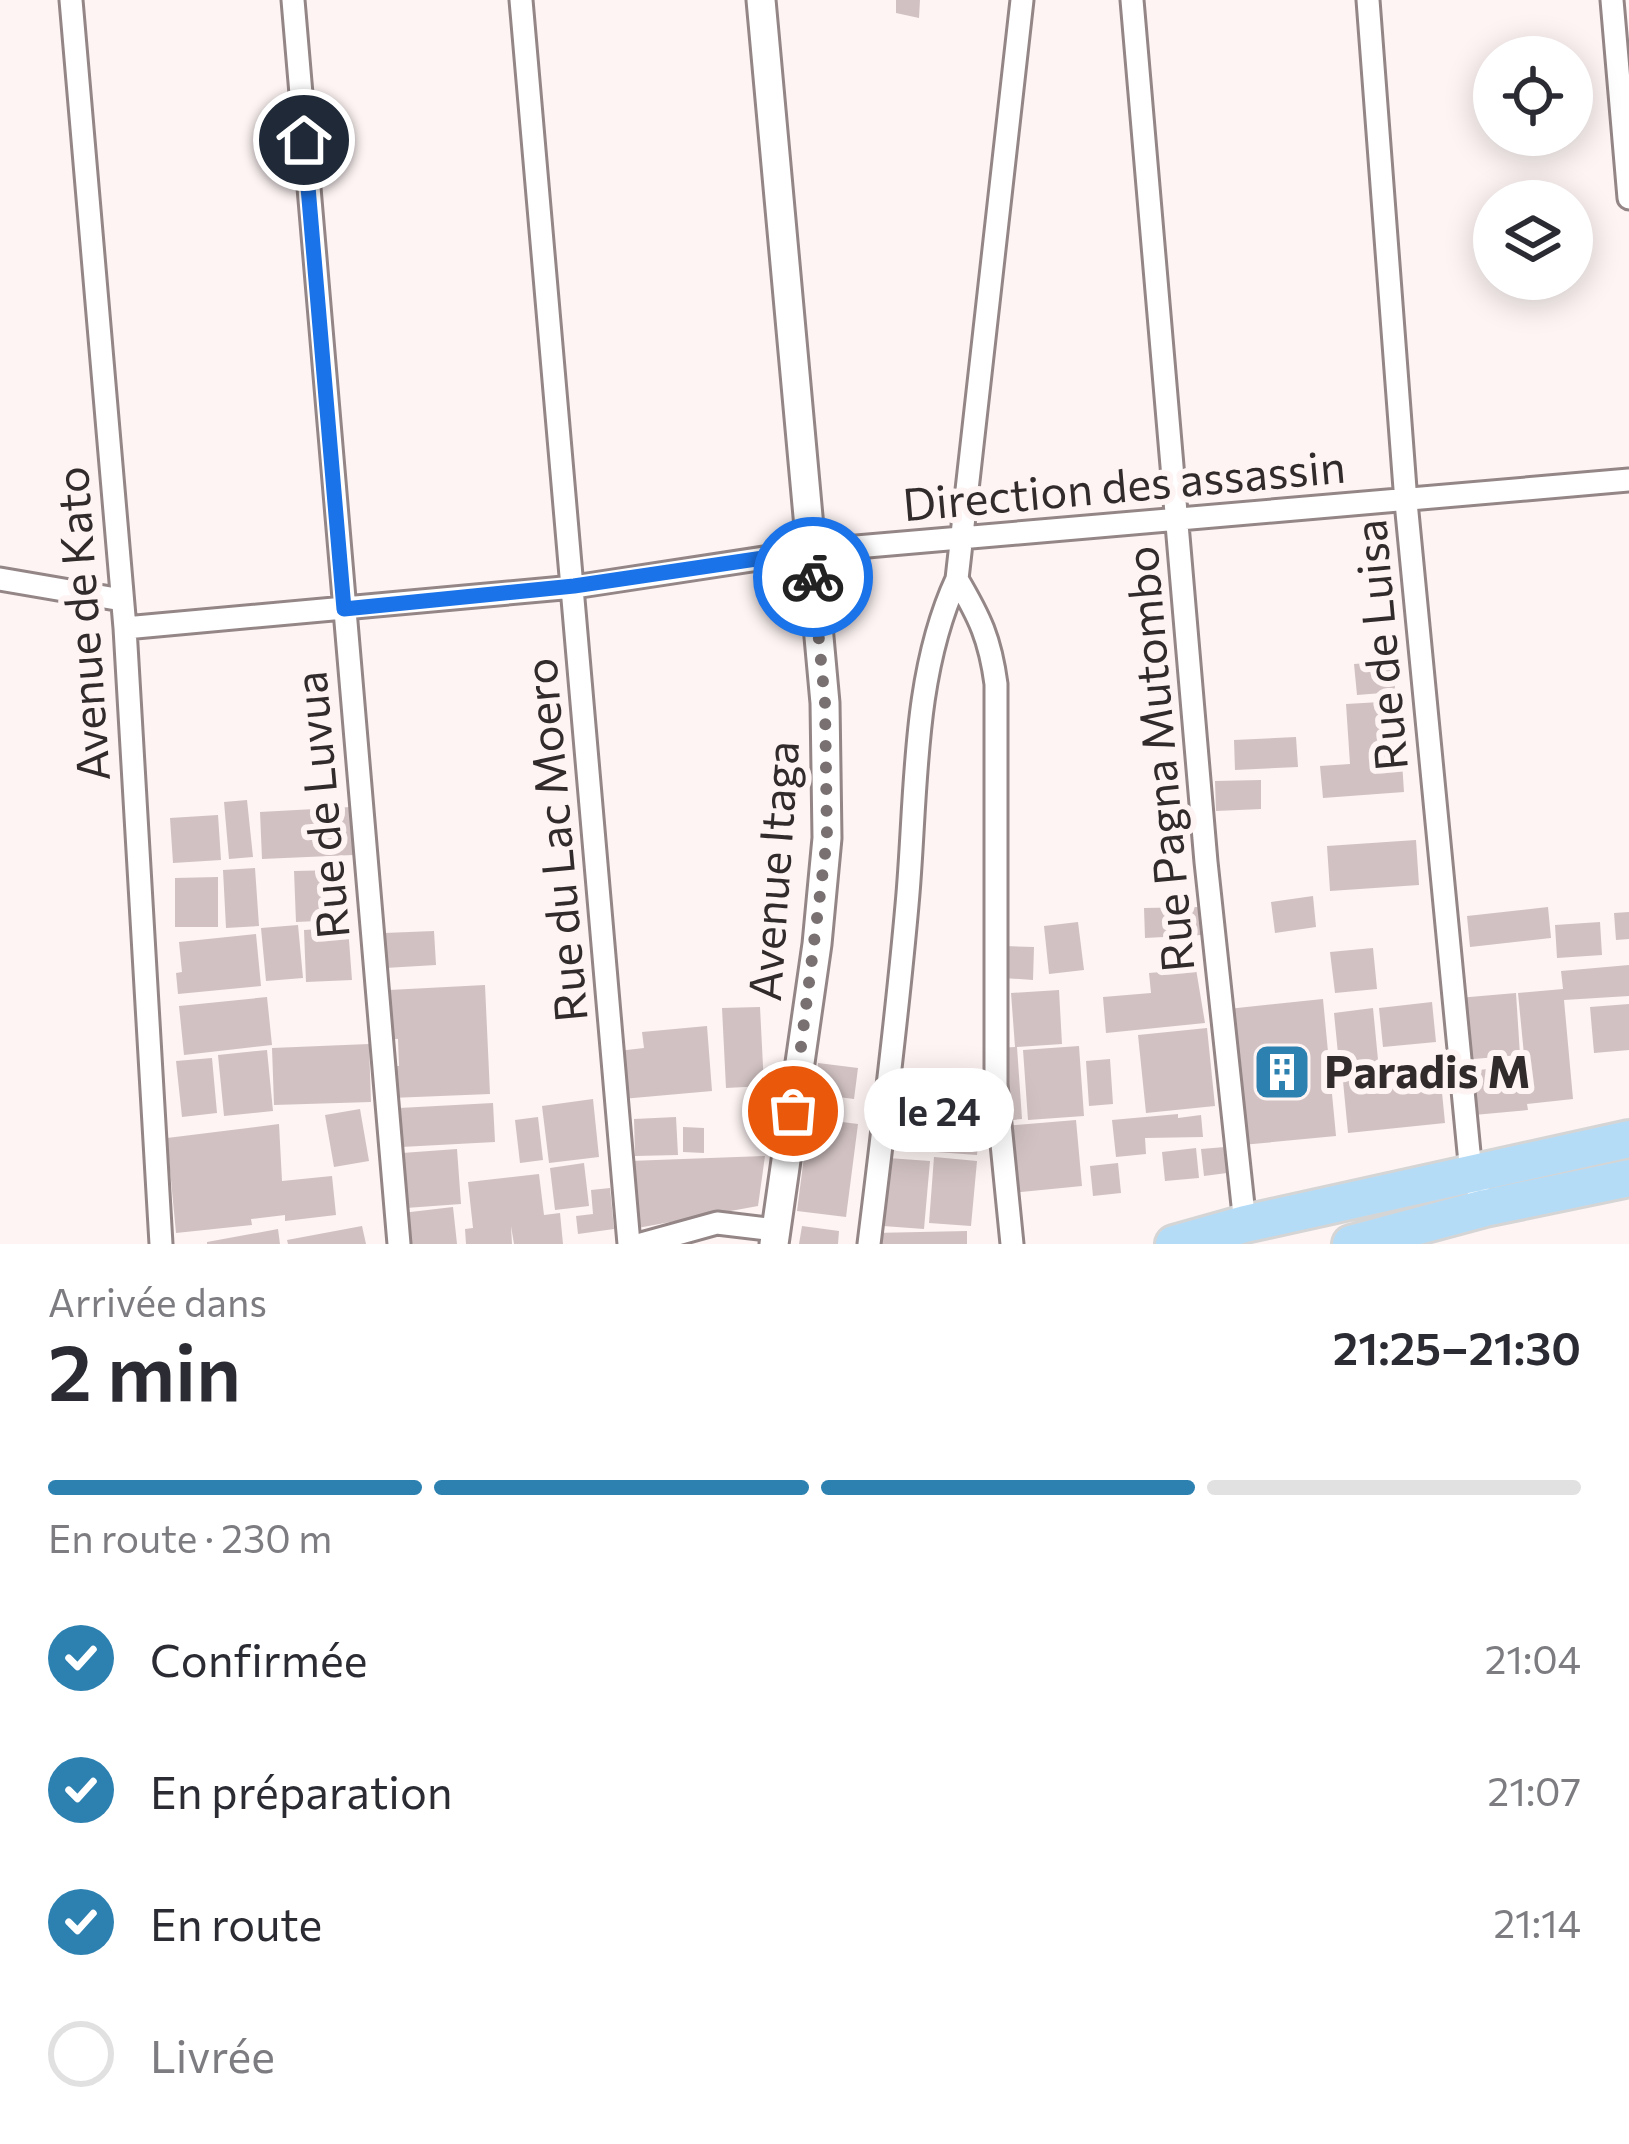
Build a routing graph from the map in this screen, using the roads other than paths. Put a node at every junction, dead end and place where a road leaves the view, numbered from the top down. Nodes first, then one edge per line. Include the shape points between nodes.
1 (71, 0) edge
2 (293, 0) edge
3 (521, 0) edge
4 (761, 0) edge
5 (1022, 0) edge
6 (1132, 0) edge
7 (1368, 0) edge
8 (1612, 0) edge
9 (1629, 198) edge
10 (1629, 480) edge
11 (1406, 502) junction
12 (1178, 518) junction
13 (960, 537) junction
14 (810, 551) junction
15 (0, 579) edge
16 (957, 579) junction
17 (574, 586) junction
18 (122, 600) junction
19 (344, 609) junction
20 (125, 628) junction
21 (1629, 1138) edge
22 (1471, 1174) junction
23 (1629, 1178) edge
24 (1485, 1208) junction
25 (1245, 1224) junction
26 (774, 1237) edge
27 (160, 1244) edge
28 (399, 1244) edge
29 (628, 1244) edge
30 (641, 1244) edge
31 (869, 1244) edge
32 (1012, 1244) edge
33 (1174, 1244) edge
34 (1351, 1244) edge

1 - 18 street, Avenue de Kato
2 - 19 street, Rue de Luvua
3 - 17 street, Rue du Lac Moero
4 - 14 street, Avenue Itaga
5 - 13 street
6 - 12 street, Rue Pagna Mutombo
7 - 11 street, Rue de Luisa
8 - 9 street
10 - 11 street, Direction des assassin
11 - 12 street, Direction des assassin
11 - 22 street, Rue de Luisa
12 - 13 street, Direction des assassin
12 - 25 street, Rue Pagna Mutombo
13 - 14 street, Direction des assassin
13 - 16 street
14 - 17 street, Direction des assassin
14 - 26 street, Avenue Itaga via 827,838
15 - 18 street
16 - 31 street via 927,685
16 - 32 street via 991,646 996,684 996,1084
17 - 19 street, Direction des assassin
17 - 29 street, Rue du Lac Moero
18 - 20 street, Avenue de Kato
19 - 20 street, Direction des assassin
19 - 28 street, Rue de Luvua
20 - 27 street, Avenue de Kato
21 - 22 main road
22 - 24 street, Rue de Luisa
22 - 25 main road
23 - 24 main road
24 - 34 main road
25 - 33 main road
26 - 30 street via 718,1223

